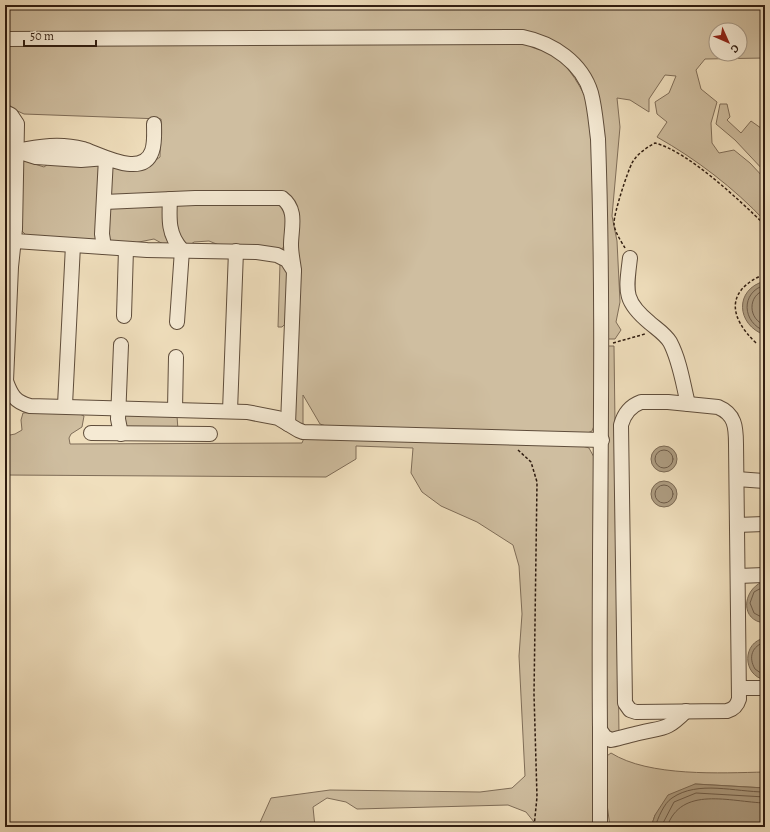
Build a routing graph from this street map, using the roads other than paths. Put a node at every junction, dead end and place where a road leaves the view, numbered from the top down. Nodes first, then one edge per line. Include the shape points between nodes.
1 (5, 39) edge
2 (5, 112) edge
3 (154, 124) dead end
4 (16, 151) junction
5 (106, 158) junction
6 (170, 199) junction
7 (104, 202) junction
8 (15, 241) junction
9 (73, 246) junction
10 (104, 247) junction
11 (126, 249) junction
12 (182, 250) junction
13 (236, 251) junction
14 (630, 258) road end
15 (294, 271) junction
16 (124, 316) dead end
17 (177, 322) dead end
18 (120, 345) dead end
19 (176, 357) dead end
20 (688, 404) junction
21 (65, 406) junction
22 (120, 407) junction
23 (175, 409) junction
24 (230, 411) junction
25 (288, 424) junction
26 (91, 433) dead end
27 (121, 434) junction
28 (210, 434) dead end
29 (602, 440) junction
30 (737, 479) junction
31 (765, 481) edge
32 (765, 524) edge
33 (737, 525) junction
34 (765, 575) edge
35 (738, 576) junction
36 (739, 688) junction
37 (765, 688) edge
38 (686, 711) junction
39 (600, 730) junction
40 (600, 827) edge

1 - 29 street via 523,37 539,40 554,47 574,64 583,77 595,108 599,177
2 - 4 street via 11,115 17,124
3 - 5 street via 152,151 149,157 130,164
4 - 5 street via 41,145 65,146 83,149
4 - 8 street
5 - 7 street
6 - 7 street
6 - 12 street via 169,225 175,243
6 - 15 street via 282,198 290,208 293,219 291,245
7 - 10 street
8 - 9 street
8 - 21 street via 11,267 6,381 15,400 21,404
9 - 10 street
9 - 21 street
10 - 11 street
11 - 12 street
11 - 16 street
12 - 13 street
12 - 17 street
13 - 15 street via 277,255 286,260
13 - 24 street
14 - 20 street via 628,299 669,341
15 - 25 street
18 - 22 street
19 - 23 street
20 - 30 street via 718,407 732,416 736,434
20 - 38 street via 634,404 621,425 625,703 630,710 636,712
21 - 22 street
22 - 23 street
22 - 27 street via 118,419
23 - 24 street
24 - 25 street via 278,418
25 - 29 street via 303,432
26 - 27 street
27 - 28 street
29 - 39 street
30 - 31 street
30 - 33 street
32 - 33 street
33 - 35 street
34 - 35 street
35 - 36 street
36 - 37 street
36 - 38 street via 738,704 733,709
38 - 39 street via 674,724 659,730 611,740
39 - 40 street

